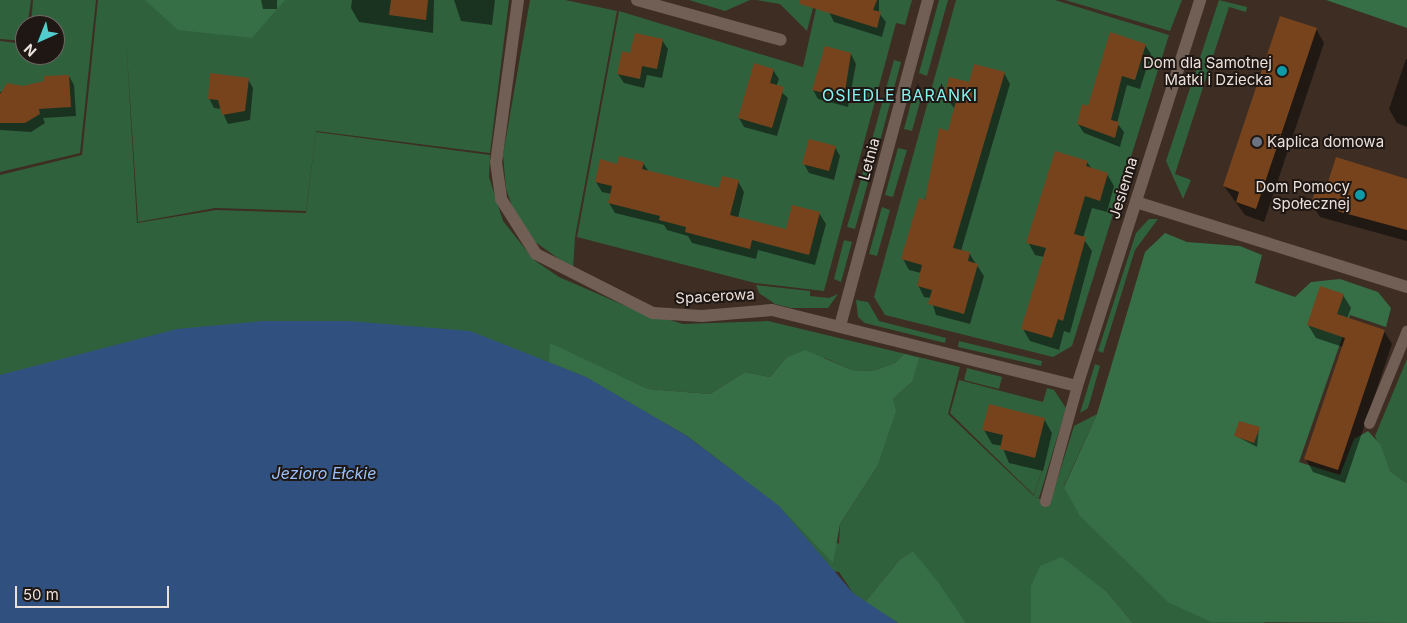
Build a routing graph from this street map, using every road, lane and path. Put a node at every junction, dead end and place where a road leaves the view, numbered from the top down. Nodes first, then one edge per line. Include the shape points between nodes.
1 (518, 0) edge
2 (637, 0) edge
3 (928, 0) edge
4 (1200, 0) edge
5 (781, 40) dead end
6 (1136, 202) junction
7 (1407, 287) edge
8 (840, 326) junction
9 (1407, 330) edge
10 (1077, 386) junction
11 (1369, 423) dead end
12 (1045, 500) dead end

1 - 8 street, Spacerowa via 496,162 501,199 536,254 653,313 702,316 772,310
2 - 5 street
3 - 8 street, Letnia
4 - 6 street, Jesienna
6 - 7 street
6 - 10 street, Jesienna
8 - 10 street, Spacerowa
9 - 11 lane
10 - 12 lane

